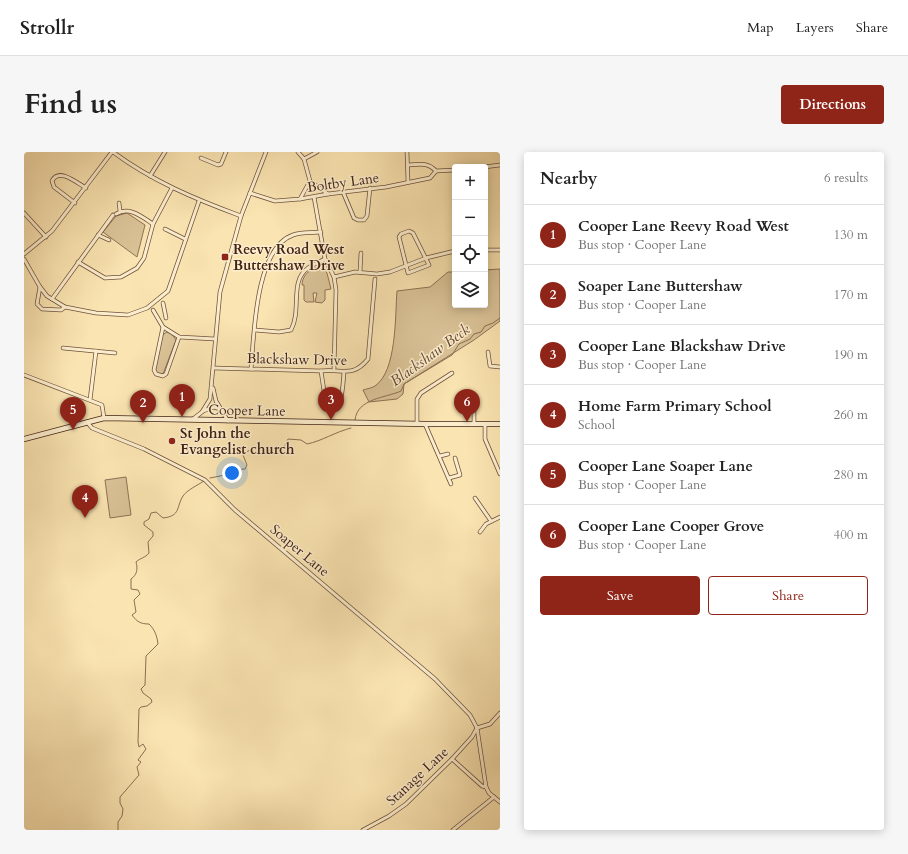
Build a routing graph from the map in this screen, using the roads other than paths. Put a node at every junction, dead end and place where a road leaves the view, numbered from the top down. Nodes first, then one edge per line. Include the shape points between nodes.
1 (112, 152) edge
2 (165, 152) edge
3 (226, 152) edge
4 (266, 152) edge
5 (298, 152) edge
6 (317, 152) edge
7 (407, 152) edge
8 (201, 158) dead end
9 (304, 159) junction
10 (408, 165) junction
11 (500, 165) edge
12 (488, 166) edge
13 (452, 170) edge
14 (436, 171) junction
15 (150, 176) junction
16 (310, 181) junction
17 (408, 182) junction
18 (86, 188) junction
19 (172, 188) junction
20 (370, 188) junction
21 (343, 192) junction
22 (250, 193) junction
23 (328, 194) junction
24 (314, 197) junction
25 (300, 199) junction
26 (199, 201) junction
27 (75, 203) junction
28 (119, 203) dead end
29 (120, 211) junction
30 (24, 213) edge
31 (241, 216) junction
32 (153, 224) junction
33 (165, 229) dead end
34 (321, 232) junction
35 (98, 235) junction
36 (46, 237) junction
37 (185, 238) junction
38 (109, 240) dead end
39 (488, 250) edge
40 (500, 250) edge
41 (452, 252) edge
42 (361, 253) dead end
43 (24, 254) edge
44 (24, 258) edge
45 (426, 258) junction
46 (325, 259) junction
47 (78, 262) junction
48 (405, 266) junction
49 (360, 272) junction
50 (334, 277) junction
51 (375, 279) dead end
52 (40, 287) junction
53 (52, 299) junction
54 (163, 303) dead end
55 (65, 307) junction
56 (164, 310) junction
57 (166, 318) dead end
58 (163, 327) junction
59 (254, 330) junction
60 (179, 337) junction
61 (215, 339) junction
62 (63, 348) dead end
63 (96, 351) junction
64 (488, 352) dead end
65 (115, 353) dead end
66 (500, 367) edge
67 (214, 368) junction
68 (251, 369) junction
69 (334, 369) junction
70 (321, 371) junction
71 (344, 372) junction
72 (452, 373) dead end
73 (24, 375) edge
74 (212, 386) junction
75 (468, 394) dead end
76 (90, 400) junction
77 (220, 409) junction
78 (202, 412) junction
79 (104, 418) junction
80 (192, 420) junction
81 (228, 421) junction
82 (87, 422) junction
83 (417, 424) junction
84 (425, 424) junction
85 (474, 424) junction
86 (485, 424) junction
87 (500, 424) edge
88 (24, 439) edge
89 (448, 454) dead end
90 (440, 456) junction
91 (455, 458) dead end
92 (500, 474) edge
93 (449, 478) junction
94 (451, 484) dead end
95 (475, 498) dead end
96 (500, 517) edge
97 (491, 521) junction
98 (480, 532) dead end
99 (500, 713) edge
100 (499, 718) edge
101 (477, 728) junction
102 (452, 759) junction
103 (486, 787) junction
104 (494, 797) junction
105 (500, 802) edge
106 (363, 830) edge
107 (453, 830) edge

1 - 15 street
1 - 18 street
2 - 15 street
3 - 8 street via 221,164 218,165
4 - 22 street
5 - 9 street
6 - 9 street
7 - 10 street
9 - 16 street
10 - 14 street, Boltby Lane via 425,164
10 - 17 street
11 - 12 street
13 - 14 street, Boltby Lane
14 - 17 street, Boltby Lane via 430,178
15 - 19 street
16 - 23 street
16 - 25 street
17 - 20 street, Boltby Lane via 386,188
18 - 27 street
18 - 27 street via 64,175 57,175 54,178 54,187
19 - 26 street
19 - 32 street
20 - 21 street, Boltby Lane
20 - 21 street via 367,216 364,220 354,218
21 - 23 street, Boltby Lane
22 - 25 street, Boltby Lane via 275,201
22 - 31 street
23 - 24 street, Boltby Lane
24 - 25 street, Boltby Lane
24 - 34 street
26 - 31 street
26 - 37 street
27 - 36 street
28 - 29 street
29 - 32 street via 137,214
29 - 35 street via 114,214
30 - 36 street
31 - 61 street via 220,292
32 - 47 street via 144,258 137,268 121,277 105,278
33 - 37 street
34 - 46 street
34 - 59 street via 293,235 276,248 266,265
35 - 38 street
35 - 47 street
36 - 43 street
37 - 55 street via 168,291 147,308 128,315 96,313
39 - 40 street
41 - 45 street
42 - 49 street
44 - 52 street
45 - 48 street
45 - 48 street via 428,266 410,273
45 - 48 street via 413,233 406,232 399,238
46 - 50 street
46 - 59 street via 308,267 300,276 296,320 291,330
47 - 53 street
48 - 49 street via 377,274
49 - 50 street
50 - 69 street
51 - 71 street, Blackshaw Drive via 368,360 361,368
52 - 53 street
52 - 55 street via 37,304 42,309 61,310
53 - 55 street
54 - 56 street
56 - 57 street
56 - 58 street via 154,312
58 - 60 street
58 - 60 street via 155,363 156,374 166,374
59 - 68 street
60 - 61 street
61 - 67 street
62 - 63 street
63 - 65 street
63 - 76 street
64 - 66 street via 490,366
67 - 68 street, Blackshaw Drive
67 - 74 street
68 - 70 street, Blackshaw Drive
69 - 70 street, Blackshaw Drive
69 - 71 street, Blackshaw Drive
70 - 71 street via 326,404 331,408 340,404
72 - 83 street via 421,393 417,399
73 - 76 street
74 - 77 street
74 - 78 street via 208,404
75 - 85 street via 474,402
76 - 79 street via 102,406
77 - 78 street via 214,407
77 - 81 street
78 - 80 street
79 - 80 main road, Cooper Lane
79 - 82 main road, Cooper Lane
80 - 81 main road, Cooper Lane
81 - 83 main road, Cooper Lane
82 - 88 main road, Cooper Lane
82 - 101 street, Soaper Lane via 92,428 144,449 205,480 235,510 435,679 470,716
83 - 84 main road, Cooper Lane
84 - 85 main road, Cooper Lane
84 - 90 street
85 - 86 main road, Cooper Lane
86 - 87 main road, Cooper Lane
86 - 92 street via 484,440
89 - 90 street
90 - 93 street
91 - 93 street via 460,475
93 - 94 street
95 - 97 street
96 - 97 street
97 - 98 street
99 - 100 street
100 - 101 street
101 - 102 street, Stanage Lane
101 - 103 street
102 - 103 street
102 - 106 street, Stanage Lane via 397,811
103 - 104 street
104 - 105 street
104 - 107 street

